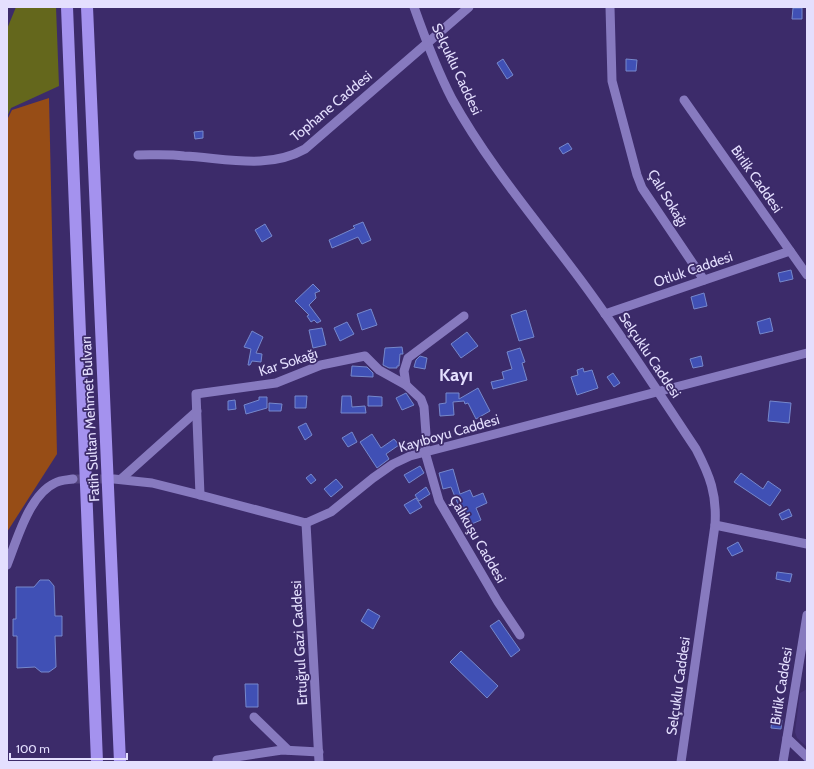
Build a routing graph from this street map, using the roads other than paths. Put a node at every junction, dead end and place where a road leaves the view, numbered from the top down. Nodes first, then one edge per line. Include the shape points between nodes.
1 (67, 7) edge
2 (87, 7) edge
3 (414, 7) edge
4 (469, 7) edge
5 (610, 7) edge
6 (427, 44) junction
7 (684, 100) dead end
8 (138, 155) dead end
9 (790, 251) junction
10 (807, 275) edge
11 (704, 280) junction
12 (605, 314) junction
13 (464, 316) dead end
14 (807, 353) edge
15 (365, 356) joint
16 (406, 385) junction
17 (658, 393) junction
18 (197, 411) junction
19 (425, 452) junction
20 (73, 479) tunnel mouth
21 (200, 495) junction
22 (306, 523) junction
23 (715, 525) junction
24 (807, 544) edge
25 (7, 565) edge
26 (807, 615) edge
27 (520, 635) dead end
28 (254, 717) dead end
29 (787, 738) junction
30 (288, 750) junction
31 (319, 752) junction
32 (807, 757) edge
33 (217, 760) dead end
34 (97, 762) edge
35 (120, 762) edge
36 (320, 762) edge
37 (681, 762) edge
38 (783, 762) edge

1 - 34 highway, Fatih Sultan Mehmet Bulvarı
2 - 35 highway, Fatih Sultan Mehmet Bulvarı
3 - 6 street, Selçuklu Caddesi
4 - 6 street, Tophane Caddesi
5 - 11 street, Çalı Sokağı via 612,81 642,188
6 - 8 street, Tophane Caddesi via 305,149 291,157 252,162 182,155
6 - 12 street, Selçuklu Caddesi via 452,98 483,149 511,191
7 - 9 street, Birlik Caddesi
9 - 10 street, Birlik Caddesi
9 - 11 street, Otluk Caddesi
11 - 12 street, Otluk Caddesi
12 - 17 street, Selçuklu Caddesi
13 - 16 street via 408,358 404,371
14 - 17 street, Kayıboyu Caddesi
15 - 16 street, Çalıkuşu Caddesi via 386,375
15 - 18 street, Kar Sokağı via 321,365 276,383 196,394
16 - 19 street, Çalıkuşu Caddesi via 421,399 424,407
17 - 19 street, Kayıboyu Caddesi
17 - 23 street, Selçuklu Caddesi via 707,470 715,495
18 - 21 street
18 - 21 street via 118,479
19 - 22 street, Kayıboyu Caddesi via 393,464 331,512
19 - 27 street, Çalıkuşu Caddesi via 445,514
20 - 25 street via 56,482 41,493 29,512
21 - 22 street
22 - 31 street, Ertuğrul Gazi Caddesi
23 - 24 street
23 - 37 street, Selçuklu Caddesi
26 - 29 street, Birlik Caddesi
28 - 30 street
29 - 32 street
29 - 38 street, Birlik Caddesi
30 - 31 street
30 - 33 street
31 - 36 street, Ertuğrul Gazi Caddesi

